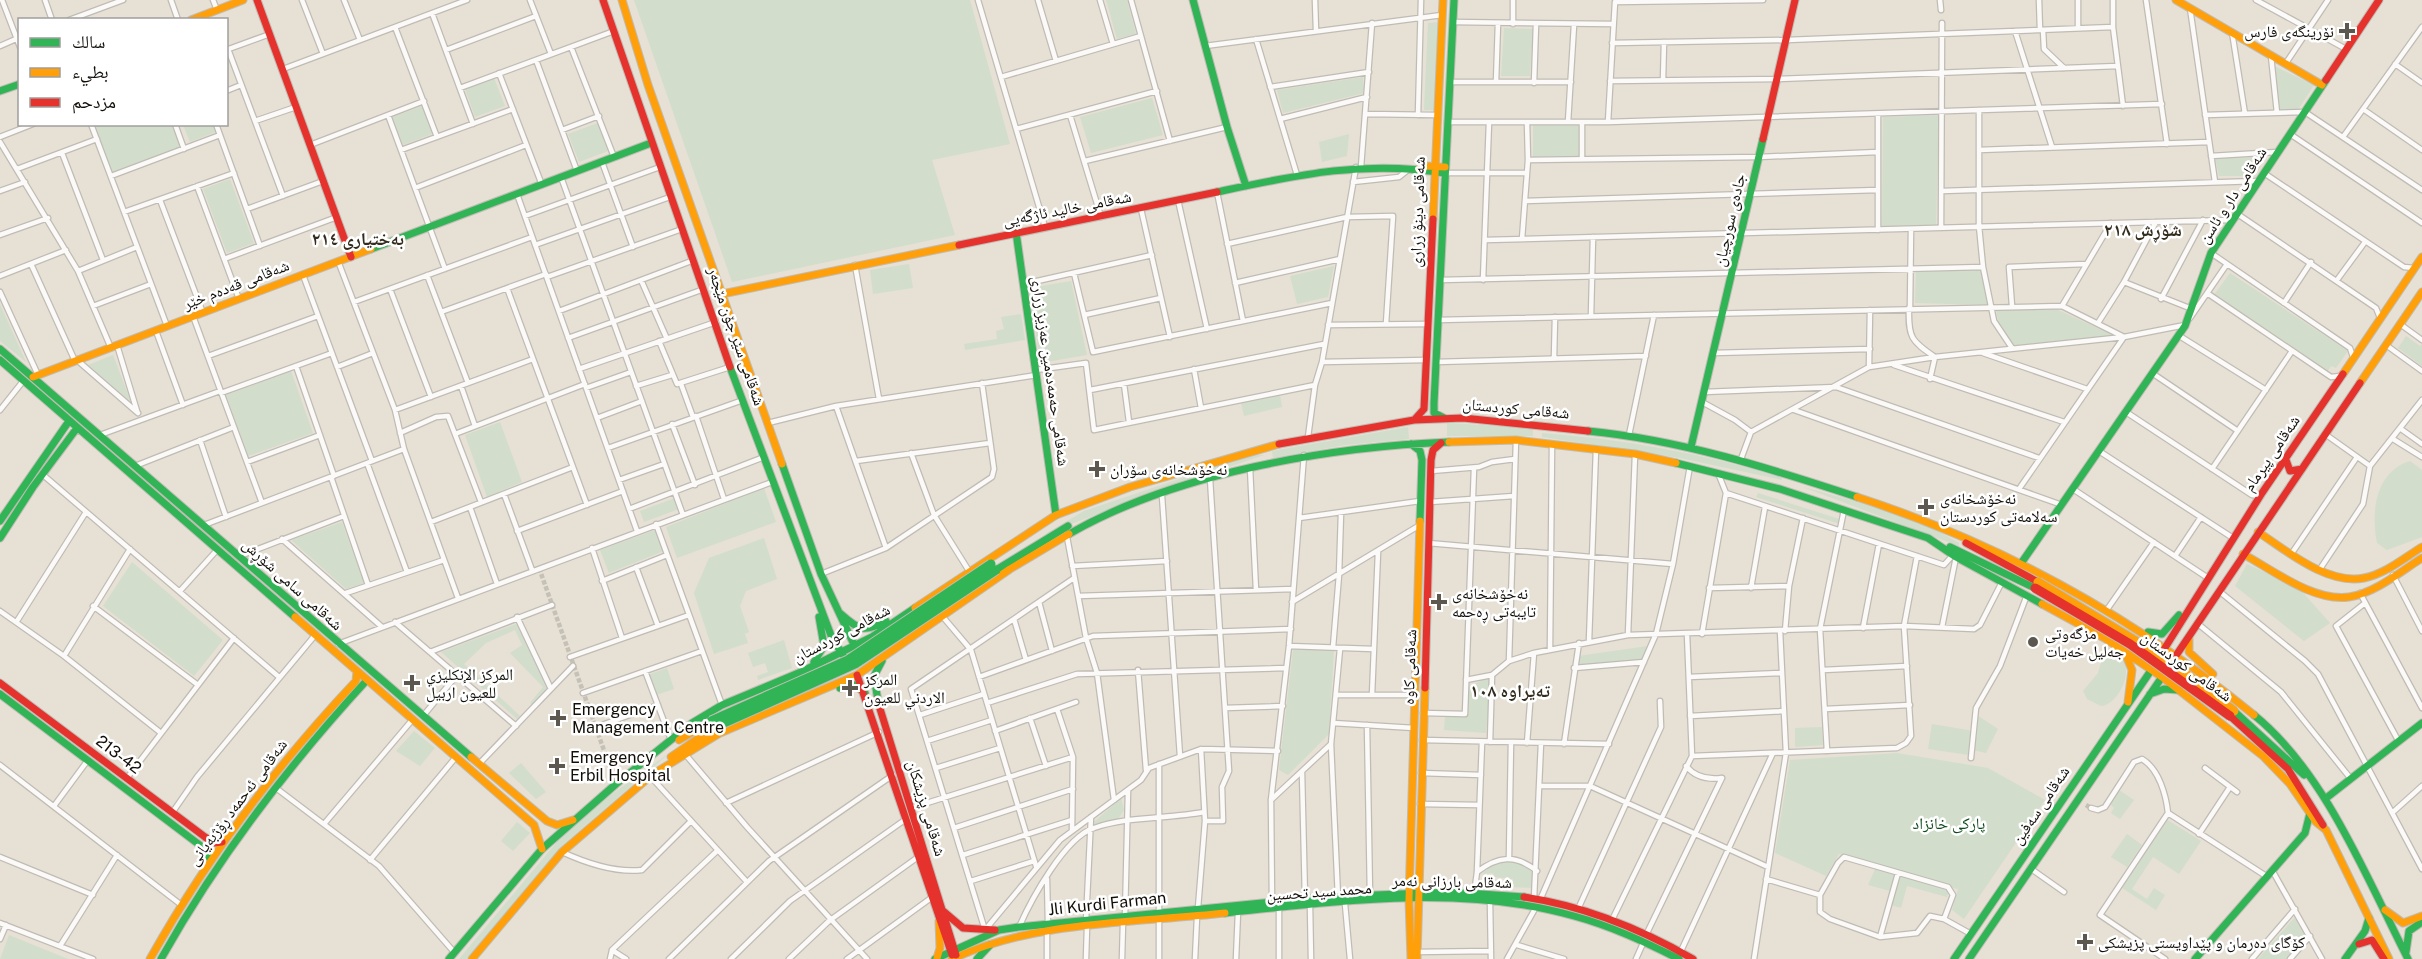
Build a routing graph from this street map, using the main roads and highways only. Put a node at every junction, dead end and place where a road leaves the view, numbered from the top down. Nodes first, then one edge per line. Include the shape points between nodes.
1 (243, 0) edge
2 (257, 0) edge
3 (603, 0) edge
4 (622, 0) edge
5 (1193, 0) edge
6 (1443, 0) edge
7 (1454, 0) edge
8 (1796, 0) edge
9 (2176, 0) edge
10 (2379, 0) edge
11 (196, 18) edge
12 (642, 64) junction
13 (625, 66) junction
14 (18, 85) edge
15 (648, 85) junction
16 (2322, 85) junction
17 (633, 90) junction
18 (0, 91) edge
19 (651, 143) junction
20 (1433, 170) junction
21 (1445, 170) junction
22 (1246, 186) junction
23 (1016, 232) junction
24 (351, 256) junction
25 (2422, 257) edge
26 (2422, 292) edge
27 (722, 294) junction
28 (0, 349) edge
29 (0, 360) edge
30 (1431, 361) junction
31 (32, 377) junction
32 (1429, 404) junction
33 (1444, 418) junction
34 (1413, 420) junction
35 (69, 421) junction
36 (1544, 424) junction
37 (77, 428) junction
38 (1445, 442) junction
39 (1541, 442) junction
40 (1411, 444) junction
41 (1267, 447) junction
42 (1691, 447) junction
43 (1425, 458) junction
44 (2286, 460) junction
45 (1271, 462) junction
46 (2302, 470) junction
47 (1091, 501) junction
48 (1425, 502) junction
49 (1056, 515) junction
50 (1103, 515) junction
51 (0, 521) edge
52 (1934, 526) junction
53 (2258, 532) junction
54 (0, 538) edge
55 (1928, 538) junction
56 (2422, 547) edge
57 (2243, 554) junction
58 (2422, 558) edge
59 (2022, 562) junction
60 (994, 567) junction
61 (266, 585) junction
62 (2034, 588) junction
63 (938, 592) junction
64 (2198, 593) junction
65 (814, 597) junction
66 (2041, 601) junction
67 (837, 610) junction
68 (2106, 610) junction
69 (909, 613) junction
70 (2117, 617) junction
71 (2195, 626) junction
72 (828, 627) junction
73 (847, 634) junction
74 (2106, 639) junction
75 (902, 645) junction
76 (2165, 647) junction
77 (850, 654) junction
78 (2177, 655) junction
79 (886, 656) junction
80 (2152, 669) junction
81 (803, 671) junction
82 (357, 672) junction
83 (869, 672) junction
84 (2162, 677) junction
85 (858, 678) junction
86 (367, 680) junction
87 (0, 683) edge
88 (830, 688) junction
89 (2181, 691) junction
90 (865, 693) junction
91 (0, 694) edge
92 (2150, 694) junction
93 (878, 701) junction
94 (2128, 702) junction
95 (783, 707) junction
96 (2208, 711) junction
97 (2253, 713) junction
98 (2232, 714) junction
99 (2422, 723) edge
100 (713, 724) junction
101 (312, 737) junction
102 (634, 769) junction
103 (650, 776) junction
104 (500, 780) junction
105 (492, 788) junction
106 (2324, 796) junction
107 (1417, 797) junction
108 (2310, 813) junction
109 (573, 820) junction
110 (2326, 831) junction
111 (2305, 833) junction
112 (222, 842) junction
113 (543, 849) junction
114 (210, 859) junction
115 (1413, 897) junction
116 (1341, 900) junction
117 (1536, 902) junction
118 (1275, 905) junction
119 (2383, 908) junction
120 (942, 911) junction
121 (1198, 912) junction
122 (2422, 916) edge
123 (2369, 918) junction
124 (939, 921) junction
125 (2422, 921) edge
126 (1048, 928) junction
127 (999, 935) junction
128 (1645, 938) junction
129 (166, 939) junction
130 (2356, 945) junction
131 (451, 955) edge
132 (953, 955) edge
133 (1680, 955) edge
134 (1414, 957) edge
135 (2407, 957) edge
136 (936, 958) edge
137 (150, 959) edge
138 (161, 959) edge
139 (472, 959) edge
140 (977, 959) edge
141 (1693, 959) edge
142 (1953, 959) edge
143 (1969, 959) edge
144 (2195, 959) edge
145 (2345, 959) edge
146 (2384, 959) edge
147 (2389, 959) edge

1 - 11 main road
2 - 24 main road
3 - 13 main road, شەقامی سێر جۆن مێجەر
4 - 12 main road, شەقامی سێر جۆن مێجەر
5 - 22 main road
6 - 20 main road, شەقامی دینۆ زراری
7 - 21 main road, شەقامی دینۆ زراری
8 - 42 main road, جادەی سورچیان
9 - 16 main road
10 - 16 main road, شەقامی دار و ئاسن
12 - 13 main road via 633,72
12 - 15 main road, شەقامی سێر جۆن مێجەر
13 - 17 main road, شەقامی سێر جۆن مێجەر
14 - 18 main road
15 - 17 main road via 639,81
15 - 27 main road, شەقامی سێر جۆن مێجەر
16 - 59 main road, شەقامی دار و ئاسن via 2211,253 2185,326
17 - 19 main road, شەقامی سێر جۆن مێجەر
19 - 24 main road, شەقامی قەدەم خێر
19 - 65 main road, شەقامی سێر جۆن مێجەر
20 - 21 main road, شەقامی خالید ئاژگەیی
20 - 22 main road, شەقامی خالید ئاژگەیی via 1358,167
20 - 30 main road, شەقامی دینۆ زراری via 1427,324
21 - 30 main road, شەقامی دینۆ زراری via 1438,320
22 - 23 main road, شەقامی خالید ئاژگەیی
23 - 27 main road, شەقامی خالید ئاژگەیی
23 - 49 main road, شەقامی حەمەدەمین عەزیز زراری
24 - 31 main road, شەقامی قەدەم خێر
25 - 44 main road, شەقامی پیرمام via 2409,267 2380,320 2352,353
26 - 46 main road, شەقامی پیرمام
27 - 67 main road, شەقامی سێر جۆن مێجەر
28 - 31 main road, شەقامی سامی شۆڕش
29 - 31 main road, شەقامی سامی شۆڕش
30 - 32 main road, شەقامی دینۆ زراری
31 - 35 main road, شەقامی سامی شۆڕش
31 - 61 main road, شەقامی سامی شۆڕش via 240,556
32 - 33 main road
32 - 34 main road
33 - 34 main road, شەقامی کوردستان
33 - 36 main road, شەقامی کوردستان
34 - 41 main road, شەقامی کوردستان
35 - 37 main road, شەقامی سامی شۆڕش
35 - 51 main road
36 - 39 main road via 1533,431
36 - 42 main road, شەقامی کوردستان
37 - 54 main road
37 - 61 main road, شەقامی سامی شۆڕش via 217,550
38 - 39 main road, شەقامی کوردستان
38 - 40 main road, شەقامی کوردستان
38 - 43 main road
39 - 55 main road, شەقامی کوردستان via 1690,465
40 - 43 main road
40 - 45 main road, شەقامی کوردستان
41 - 45 main road
41 - 47 main road, شەقامی کوردستان
42 - 52 main road, شەقامی کوردستان via 1875,501
43 - 48 main road, شەقامی کاوە
43 - 48 main road, شەقامی کاوە via 1431,471
44 - 46 main road via 2290,471
44 - 64 main road, شەقامی پیرمام via 2256,496
45 - 50 main road, شەقامی کوردستان
46 - 53 main road, شەقامی پیرمام
47 - 49 main road, شەقامی کوردستان
47 - 60 main road, شەقامی کوردستان
48 - 107 main road, شەقامی کاوە via 1428,543
48 - 107 main road, شەقامی کاوە via 1420,525 1414,728
49 - 63 main road, شەقامی کوردستان
50 - 60 main road, شەقامی کوردستان via 1063,529
50 - 75 main road, شەقامی کوردستان via 1010,569
52 - 59 main road, شەقامی کوردستان
52 - 62 main road, شەقامی کوردستان
53 - 56 main road via 2320,569 2347,579 2363,579
53 - 57 main road, شەقامی پیرمام
55 - 62 main road, شەقامی کوردستان
55 - 62 main road, شەقامی کوردستان via 2002,582
57 - 58 main road via 2296,582 2329,596 2345,598
57 - 71 main road, شەقامی پیرمام
59 - 68 main road, شەقامی کوردستان
60 - 100 main road, شەقامی کوردستان, bridge via 848,660
61 - 82 main road, شەقامی سامی شۆڕش
61 - 104 main road, شەقامی سامی شۆڕش
62 - 66 main road, شەقامی کوردستان
62 - 98 main road, شەقامی کوردستان, bridge via 2172,663
63 - 67 main road via 871,629 855,627
63 - 69 main road, شەقامی کوردستان
64 - 70 main road via 2162,634 2153,634
64 - 76 main road, شەقامی پیرمام
65 - 72 main road, شەقامی سێر جۆن مێجەر
65 - 81 main road via 824,646 818,659
66 - 68 main road via 2115,642 2123,641 2128,635 2127,627
66 - 74 main road, شەقامی کوردستان
67 - 73 main road, شەقامی سێر جۆن مێجەر
68 - 70 main road, شەقامی کوردستان
69 - 75 main road via 884,633 890,645
69 - 77 main road, شەقامی کوردستان
70 - 76 main road, شەقامی کوردستان
71 - 78 main road, شەقامی پیرمام
71 - 97 main road via 2187,645 2189,652
72 - 73 main road via 840,644
72 - 77 main road, شەقامی سێر جۆن مێجەر via 833,640
73 - 77 main road, شەقامی سێر جۆن مێجەر
74 - 80 main road, شەقامی کوردستان
74 - 94 main road via 2131,661
75 - 77 main road via 884,654
75 - 79 main road, شەقامی کوردستان
76 - 78 main road, شەقامی کوردستان
76 - 80 main road, شەقامی پیرمام
77 - 81 main road, شەقامی کوردستان
77 - 83 main road, شەقامی سێر جۆن مێجەر
77 - 85 main road, شەقامی سێر جۆن مێجەر
77 - 88 main road via 840,677
78 - 84 main road, شەقامی پیرمام
78 - 97 main road, شەقامی کوردستان
79 - 83 main road, شەقامی کوردستان
79 - 93 main road via 874,676
80 - 84 main road, شەقامی کوردستان
80 - 94 main road, شەقامی سەفین
81 - 95 main road via 815,674 818,687
81 - 102 main road, شەقامی کوردستان via 722,705 692,723
82 - 86 main road, شەقامی سامی شۆڕش
82 - 101 main road, شەقامی ئەحمەد ڕۆژبەیانی via 356,681
83 - 85 main road, شەقامی کوردستان
83 - 93 main road, شەقامی پزیشکان
84 - 89 main road, شەقامی کوردستان
84 - 92 main road, شەقامی سەفین
85 - 88 main road, شەقامی کوردستان
85 - 90 main road, شەقامی پزیشکان
86 - 101 main road, شەقامی ئەحمەد ڕۆژبەیانی
86 - 105 main road, شەقامی سامی شۆڕش
87 - 112 main road, 213-42 via 172,813 214,843
88 - 95 main road, شەقامی کوردستان
89 - 92 main road via 2170,688
89 - 96 main road, شەقامی کوردستان
90 - 95 main road via 850,685
90 - 124 main road, شەقامی پزیشکان
91 - 114 main road, 213-42 via 205,849
92 - 143 main road, شەقامی سەفین via 2085,804 2030,868
93 - 120 main road, شەقامی پزیشکان
94 - 142 main road, شەقامی سەفین
95 - 103 main road, شەقامی کوردستان via 720,734
96 - 97 main road via 2197,694 2206,683
96 - 108 main road, شەقامی کوردستان via 2276,768
97 - 106 main road, شەقامی کوردستان via 2299,761
98 - 106 main road, شەقامی کوردستان via 2274,745
98 - 110 main road, شەقامی کوردستان via 2288,769
99 - 106 main road
100 - 102 main road, شەقامی کوردستان
100 - 103 main road, شەقامی کوردستان
101 - 112 main road, شەقامی ئەحمەد ڕۆژبەیانی
101 - 129 main road, شەقامی ئەحمەد ڕۆژبەیانی
102 - 109 main road, شەقامی کوردستان
103 - 139 main road, شەقامی کوردستان via 562,852
104 - 105 main road via 500,789
104 - 109 main road, شەقامی سامی شۆڕش via 550,823 559,825
105 - 113 main road, شەقامی سامی شۆڕش via 534,825
106 - 119 main road, شەقامی کوردستان
107 - 115 main road, شەقامی کاوە
108 - 110 main road, شەقامی کوردستان
108 - 111 main road
109 - 113 main road, شەقامی کوردستان
110 - 111 main road
110 - 123 main road, شەقامی کوردستان
111 - 144 main road
112 - 114 main road, شەقامی ئەحمەد ڕۆژبەیانی
113 - 131 main road, شەقامی کوردستان
114 - 129 main road, شەقامی ئەحمەد ڕۆژبەیانی via 180,904
115 - 116 main road, محمد سید تحسین
115 - 116 main road, شەقامی بارزانی نەمر via 1370,895
115 - 117 main road, محمد سید تحسین
115 - 117 main road, شەقامی بارزانی نەمر via 1474,894
115 - 134 main road, شەقامی کاوە
116 - 118 main road, محمد سید تحسین
117 - 128 main road, محمد سید تحسین
117 - 128 main road, شەقامی بارزانی نەمر via 1612,920
118 - 121 main road
118 - 121 main road, محمد سید تحسین via 1238,912
119 - 122 main road via 2403,923
119 - 135 main road, شەقامی کوردستان
120 - 127 main road via 963,928
120 - 132 main road, شەقامی پزیشکان
121 - 126 main road, محمد سید تحسین
123 - 130 main road
123 - 147 main road, شەقامی کوردستان
124 - 132 main road, شەقامی پزیشکان
124 - 136 main road via 940,948
125 - 135 main road via 2409,931
126 - 127 main road, محمد سید تحسین
126 - 127 main road, Jli Kurdi Farman via 1019,927
127 - 132 main road, محمد سید تحسین
127 - 140 main road
128 - 133 main road, محمد سید تحسین
129 - 137 main road, شەقامی ئەحمەد ڕۆژبەیانی
129 - 138 main road, شەقامی ئەحمەد ڕۆژبەیانی
130 - 145 main road
130 - 146 main road via 2372,940
132 - 136 main road
133 - 141 main road

